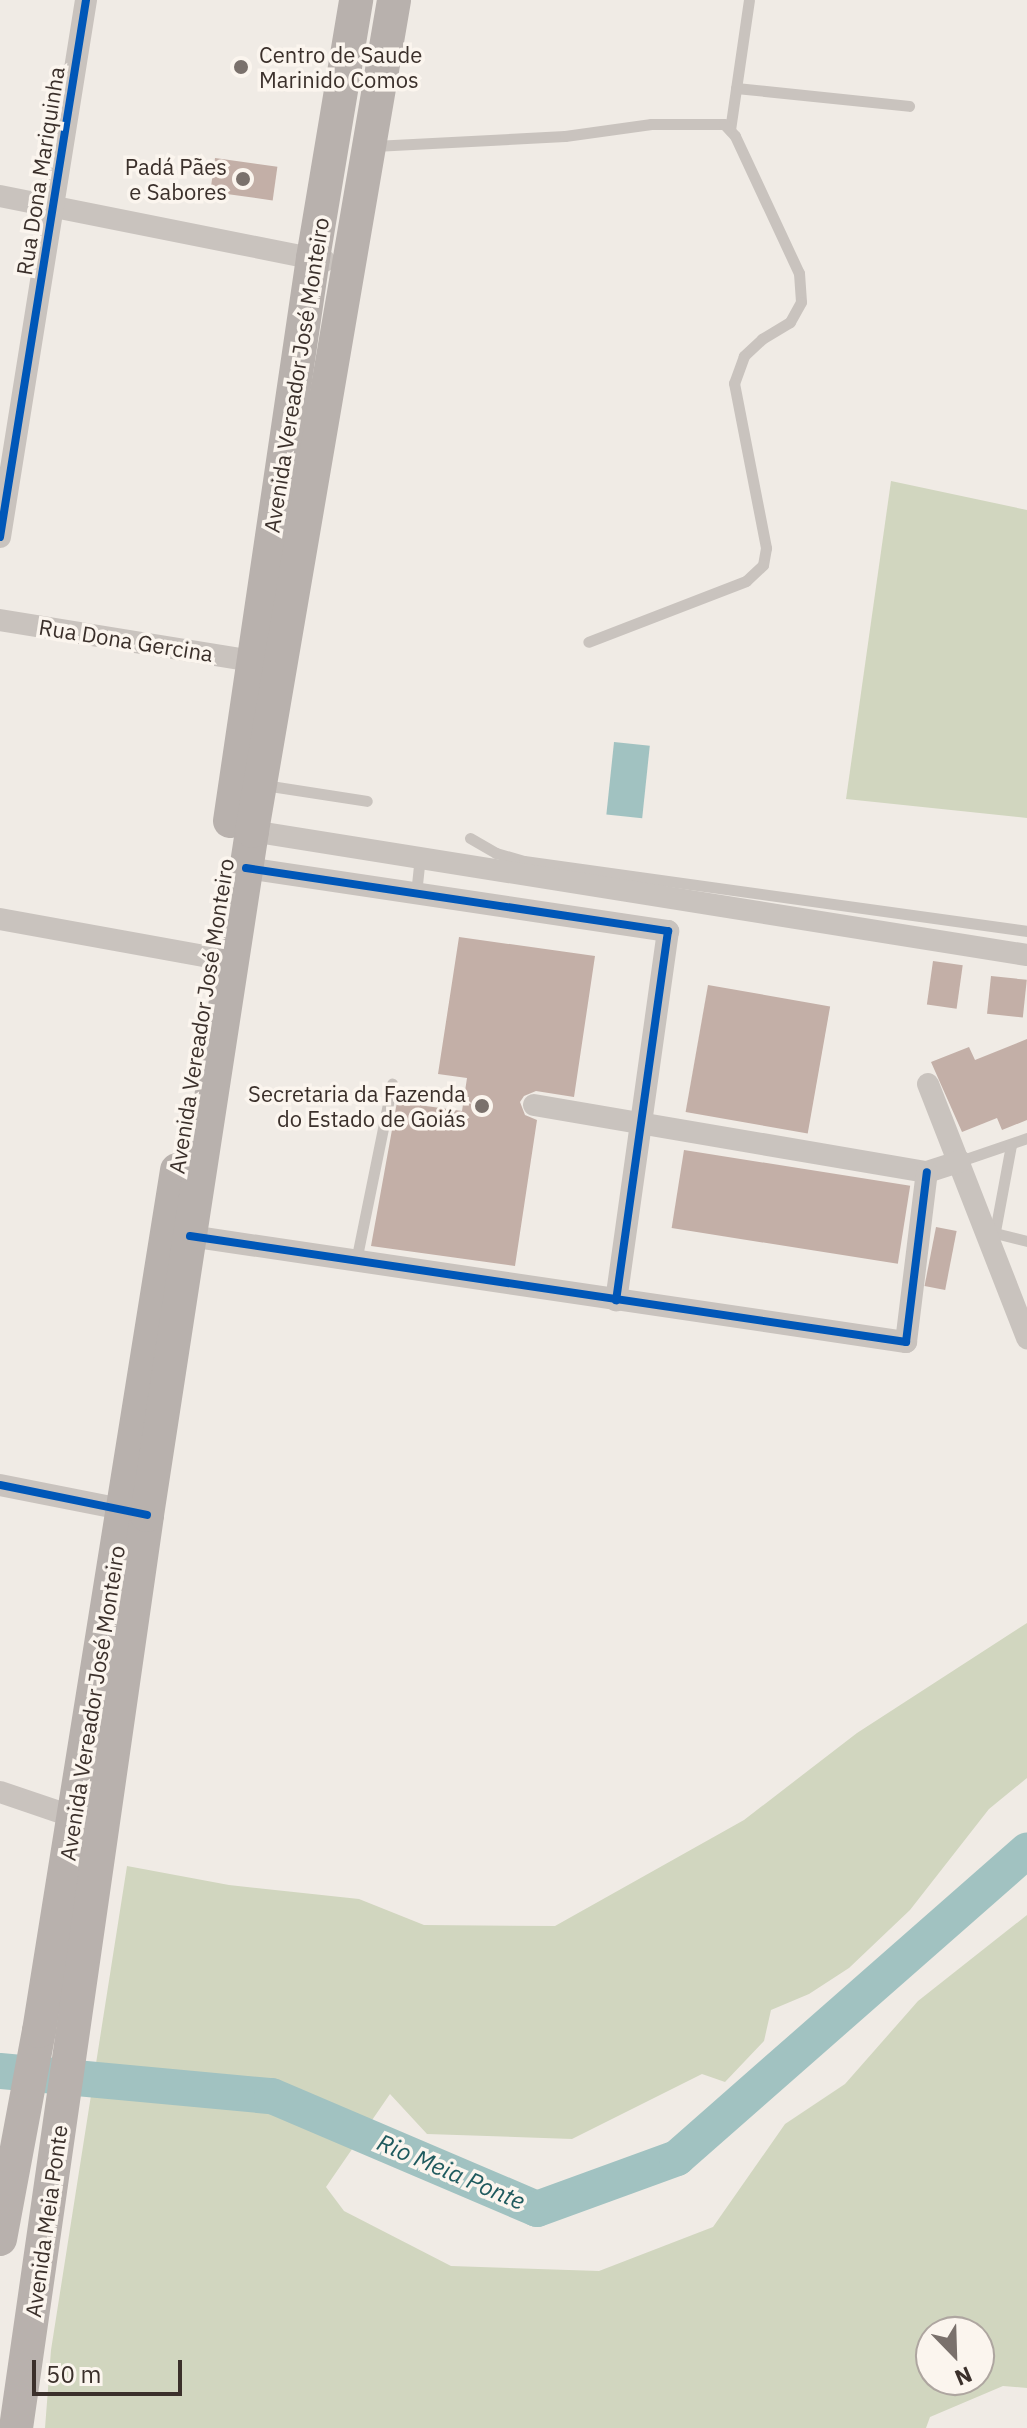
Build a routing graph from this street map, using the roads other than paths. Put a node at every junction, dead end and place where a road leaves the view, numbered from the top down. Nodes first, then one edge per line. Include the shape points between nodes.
1 (86, 0) edge
2 (356, 0) edge
3 (393, 0) edge
4 (749, 0) edge
5 (736, 88) junction
6 (909, 106) dead end
7 (730, 130) junction
8 (369, 146) junction
9 (0, 196) edge
10 (53, 207) junction
11 (313, 258) junction
12 (350, 267) junction
13 (10, 408) edge
14 (0, 537) edge
15 (0, 620) edge
16 (588, 642) dead end
17 (252, 661) junction
18 (259, 784) junction
19 (367, 801) dead end
20 (252, 831) junction
21 (470, 838) dead end
22 (420, 858) junction
23 (246, 868) junction
24 (416, 894) junction
25 (0, 919) edge
26 (1027, 931) edge
27 (1027, 955) edge
28 (222, 959) junction
29 (392, 1084) dead end
30 (928, 1084) dead end
31 (534, 1105) dead end
32 (641, 1123) junction
33 (1027, 1138) edge
34 (1011, 1145) junction
35 (960, 1161) junction
36 (927, 1172) junction
37 (190, 1236) junction
38 (994, 1240) junction
39 (1027, 1241) edge
40 (356, 1262) junction
41 (616, 1300) junction
42 (1027, 1338) edge
43 (0, 1485) edge
44 (135, 1512) junction
45 (0, 1792) edge
46 (74, 1817) junction
47 (77, 2014) joint
48 (39, 2031) joint
49 (2, 2225) edge
50 (16, 2428) edge

1 - 10 street, Rua Dona Mariquinha
2 - 11 main road, Avenida Vereador José Monteiro
3 - 8 main road, Avenida Vereador José Monteiro
4 - 5 lane
5 - 6 lane
5 - 7 lane
7 - 8 lane via 724,124 683,123 565,136
7 - 16 lane via 799,273 801,302 790,322 744,356 734,383 766,548 763,565 746,581
8 - 12 main road, Avenida Vereador José Monteiro
9 - 10 street
10 - 11 street
10 - 13 street, Rua Dona Mariquinha
11 - 12 street
11 - 17 main road, Avenida Vereador José Monteiro
12 - 18 main road, Avenida Vereador José Monteiro
13 - 14 street, Rua Dona Mariquinha
15 - 17 street, Rua Dona Gercina
17 - 28 main road, Avenida Vereador José Monteiro
18 - 19 lane
18 - 20 main road, Avenida Vereador José Monteiro
20 - 22 street
20 - 23 main road, Avenida Vereador José Monteiro
21 - 26 lane via 524,861
22 - 24 lane
22 - 27 street
23 - 24 street
23 - 28 main road, Avenida Vereador José Monteiro
24 - 32 street via 668,931
25 - 28 street
28 - 37 main road, Avenida Vereador José Monteiro
28 - 44 main road, Avenida Vereador José Monteiro
29 - 40 lane
30 - 35 street
31 - 32 street
32 - 36 street
32 - 41 street
33 - 34 lane
34 - 35 lane
34 - 38 lane
35 - 36 street
35 - 38 street
36 - 41 street via 906,1342
37 - 40 street
37 - 44 main road, Avenida Vereador José Monteiro
38 - 39 lane
38 - 42 street
40 - 41 street
43 - 44 street
44 - 46 main road, Avenida Vereador José Monteiro
44 - 47 main road, Avenida Vereador José Monteiro
45 - 46 street
46 - 48 main road, Avenida Vereador José Monteiro
47 - 50 main road, Avenida Meia Ponte
48 - 49 main road, Avenida Meia Ponte

